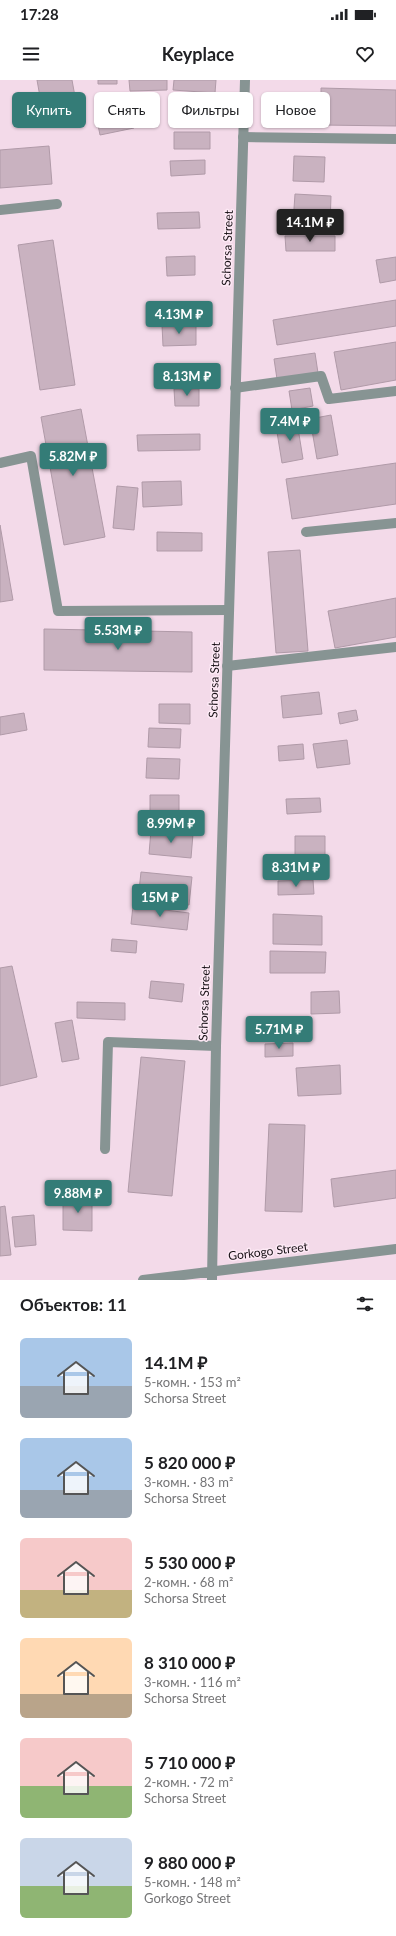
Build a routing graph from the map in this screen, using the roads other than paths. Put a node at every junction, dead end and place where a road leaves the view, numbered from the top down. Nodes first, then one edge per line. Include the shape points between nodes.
1 (245, 80) edge
2 (243, 137) junction
3 (396, 139) edge
4 (57, 204) dead end
5 (0, 210) edge
6 (235, 388) junction
7 (396, 391) edge
8 (0, 462) edge
9 (396, 523) edge
10 (306, 532) dead end
11 (229, 610) junction
12 (396, 647) edge
13 (227, 666) junction
14 (216, 1046) junction
15 (105, 1149) dead end
16 (396, 1249) edge
17 (212, 1275) edge
18 (143, 1280) edge

1 - 2 street, Schorsa Street
2 - 3 street
2 - 6 street, Schorsa Street
4 - 5 street
6 - 7 street via 321,376 329,399
6 - 11 street, Schorsa Street
8 - 11 street via 31,456 58,611
9 - 10 street
11 - 13 street, Schorsa Street
12 - 13 street
13 - 14 street, Schorsa Street
14 - 15 street via 108,1042
14 - 17 street, Schorsa Street
16 - 17 street, Gorkogo Street
17 - 18 street, Gorkogo Street

